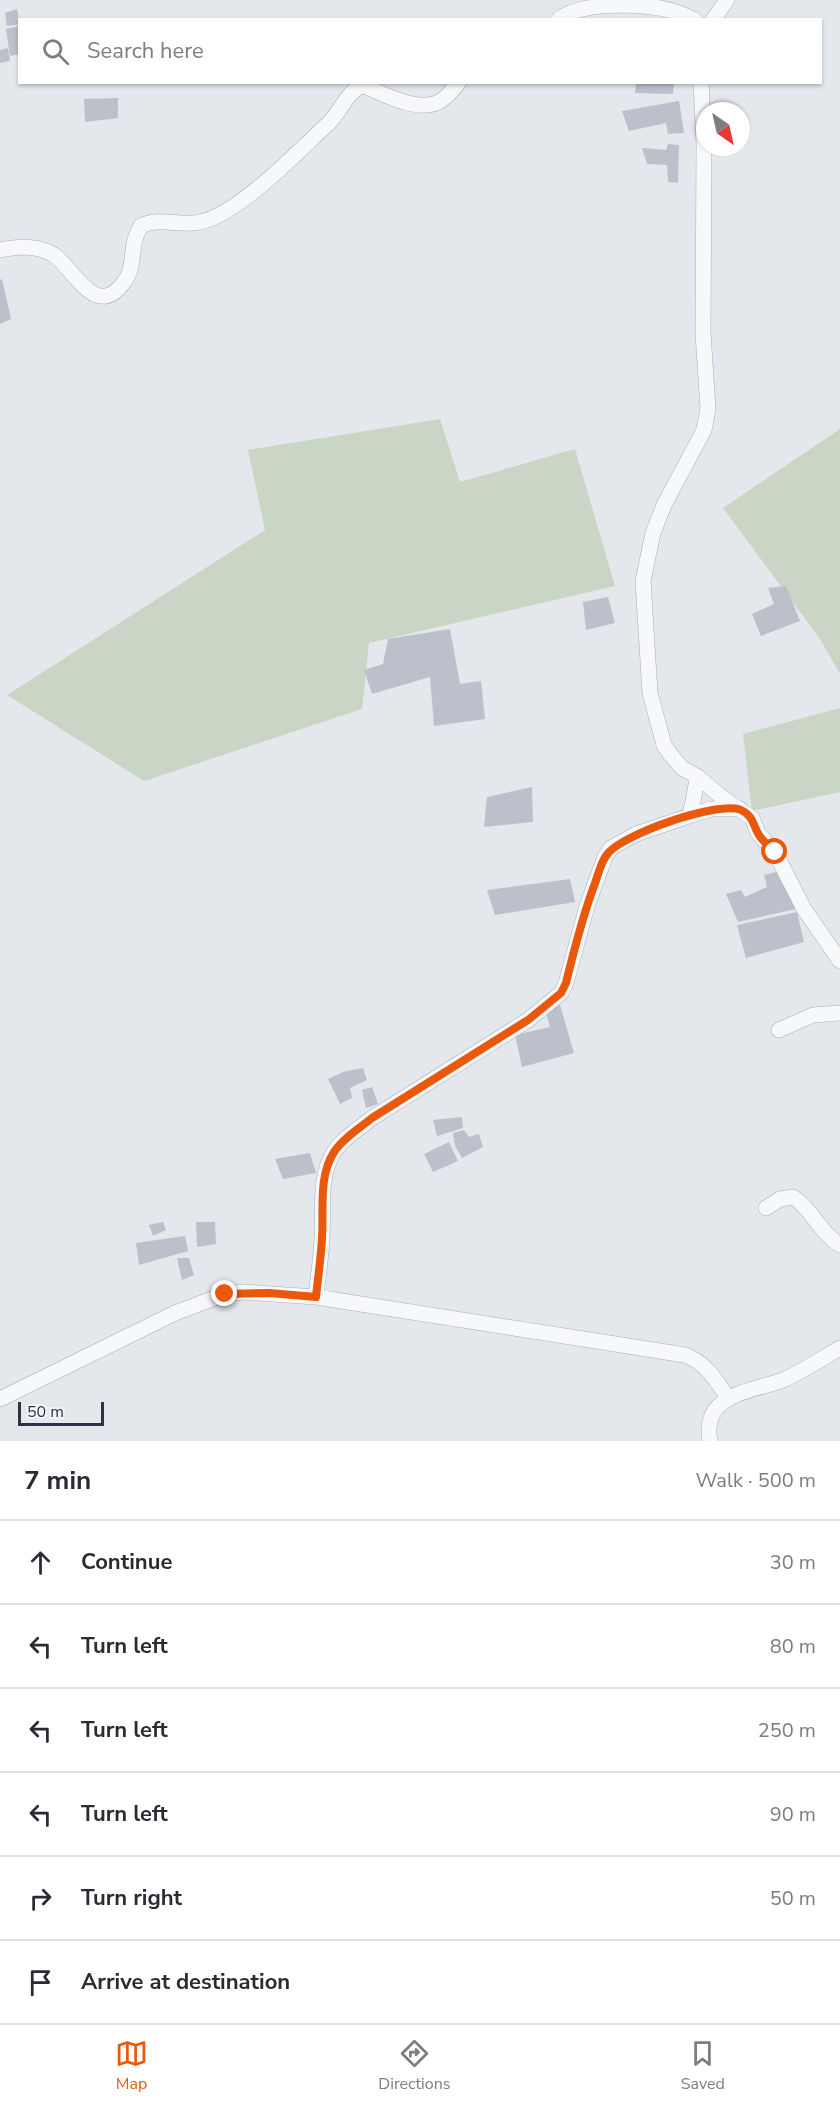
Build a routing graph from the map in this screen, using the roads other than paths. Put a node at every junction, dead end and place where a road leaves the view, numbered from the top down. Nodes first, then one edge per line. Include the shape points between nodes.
1 (727, 0) edge
2 (561, 18) edge
3 (690, 18) edge
4 (714, 18) edge
5 (457, 84) edge
6 (701, 84) edge
7 (0, 250) edge
8 (698, 777) junction
9 (740, 809) junction
10 (689, 816) junction
11 (840, 961) edge
12 (840, 1013) edge
13 (779, 1030) dead end
14 (766, 1208) dead end
15 (840, 1245) edge
16 (316, 1297) junction
17 (840, 1348) edge
18 (728, 1398) junction
19 (0, 1399) edge
20 (710, 1441) edge

1 - 4 street
2 - 3 street via 569,12 627,6 653,7
5 - 7 street via 442,100 428,105 383,96 362,86 354,90 329,123 243,200 220,215 200,222 159,220 141,226 135,234 129,274 123,284 107,295 94,294 45,250
6 - 8 street via 703,333 708,409 704,430 653,533 642,580 650,693 658,726 670,754 682,768
8 - 9 street
8 - 10 street
9 - 10 street
9 - 11 street via 752,818 758,833 775,852 804,909
10 - 16 street via 611,848 587,906 561,993 528,1020 372,1118 334,1151 323,1185
12 - 13 street via 813,1015
14 - 15 street via 780,1199 793,1197
16 - 18 street via 685,1355 710,1372
16 - 19 street via 261,1292 225,1294 176,1313
17 - 18 street via 782,1380
18 - 20 street via 715,1410 708,1430

